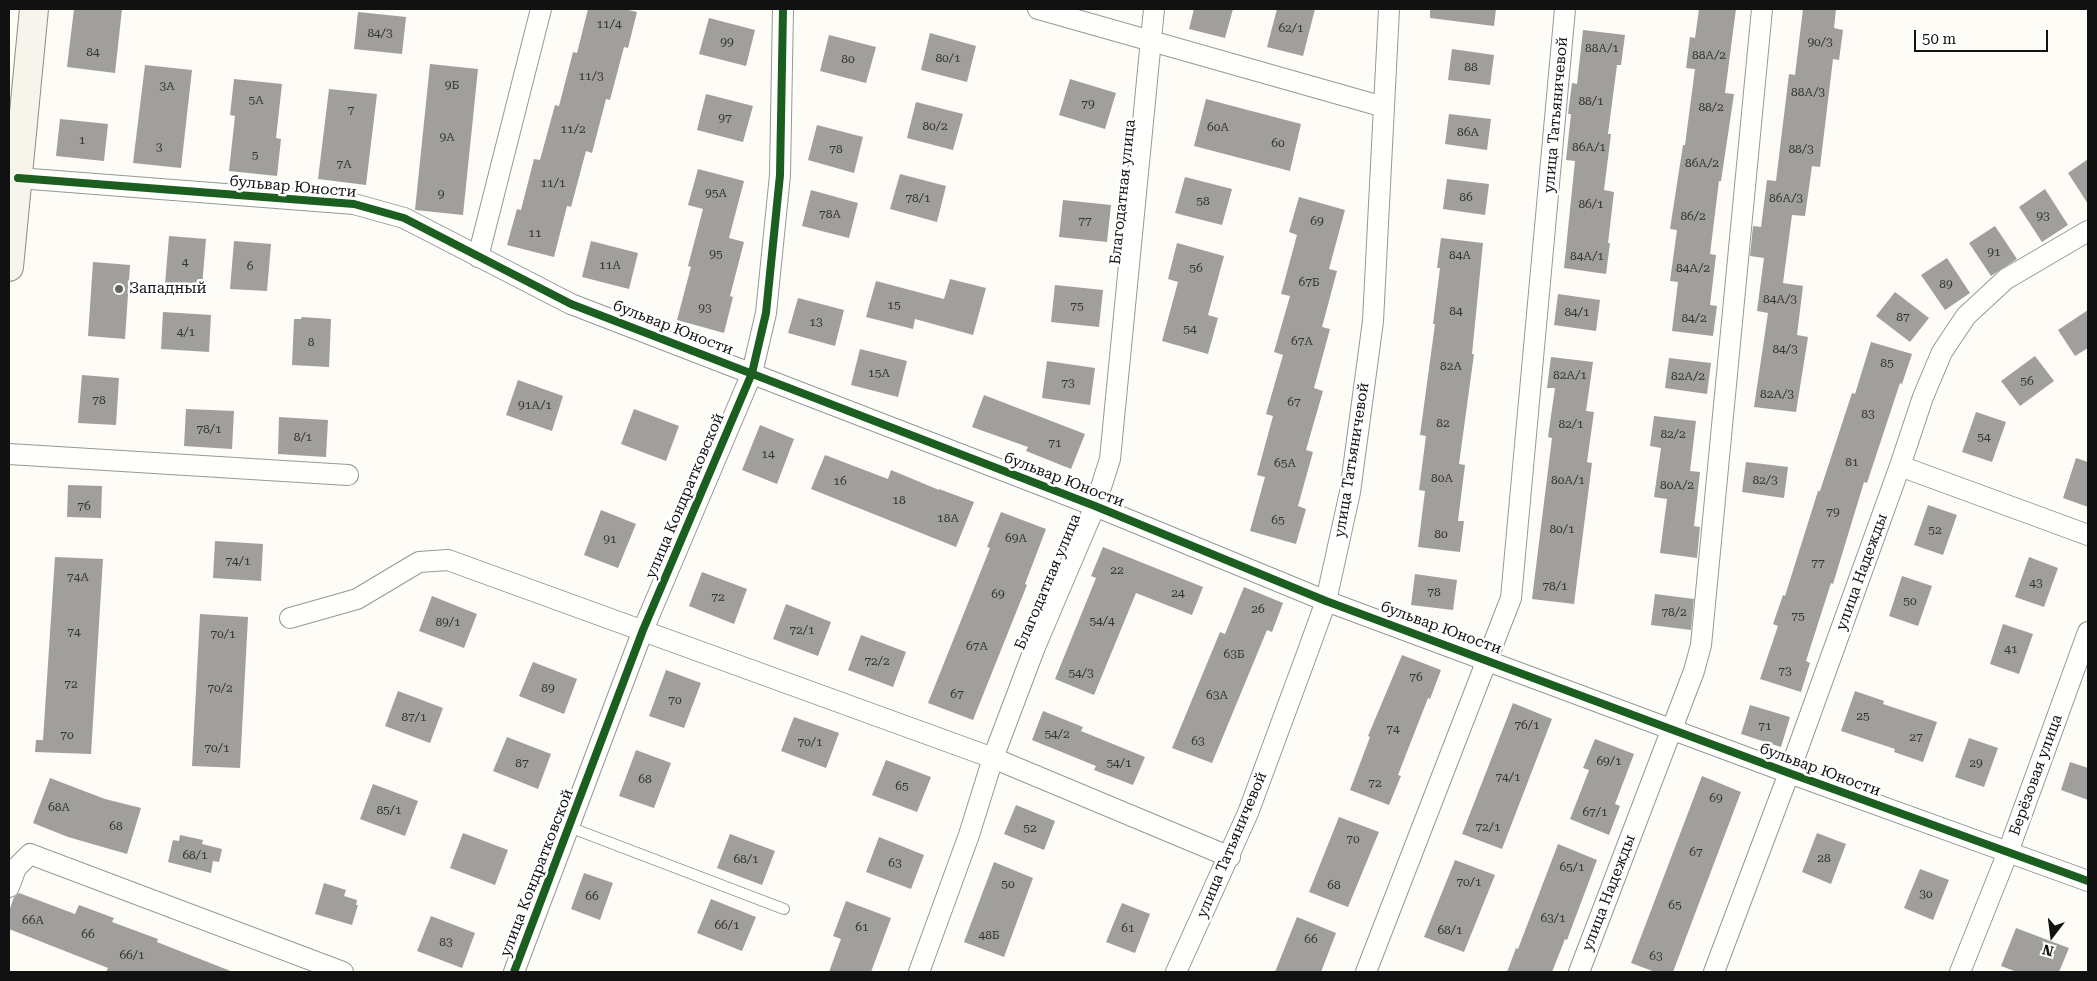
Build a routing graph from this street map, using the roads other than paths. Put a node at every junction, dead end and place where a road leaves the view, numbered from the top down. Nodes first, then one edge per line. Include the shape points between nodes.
1 (34, 9) edge
2 (541, 9) edge
3 (783, 9) edge
4 (1038, 9) edge
5 (1154, 9) edge
6 (1389, 9) edge
7 (1565, 9) edge
8 (1762, 9) edge
9 (1152, 40) junction
10 (1384, 107) junction
11 (18, 178) junction
12 (2088, 231) edge
13 (478, 258) junction
14 (9, 268) edge
15 (752, 373) junction
16 (9, 454) edge
17 (1900, 466) junction
18 (348, 475) dead end
19 (1095, 506) junction
20 (2088, 535) edge
21 (1326, 601) junction
22 (290, 618) dead end
23 (643, 630) junction
24 (2088, 632) edge
25 (1488, 660) junction
26 (1672, 729) junction
27 (993, 758) junction
28 (1789, 773) junction
29 (569, 827) junction
30 (2008, 852) junction
31 (1230, 857) junction
32 (2088, 881) edge
33 (9, 887) edge
34 (784, 909) dead end
35 (343, 972) edge
36 (514, 972) edge
37 (919, 972) edge
38 (1176, 972) edge
39 (1366, 972) edge
40 (1579, 972) edge
41 (1714, 972) edge
42 (1960, 972) edge

1 - 11 main road
2 - 13 street
3 - 15 street, улица Кондратковской via 780,175 766,313
4 - 9 street
5 - 9 street, Благодатная улица
6 - 10 street, улица Татьяничевой
7 - 25 street, улица Татьяничевой via 1511,598
8 - 26 street via 1701,644
9 - 10 street
9 - 19 street, Благодатная улица via 1110,459
10 - 21 street, улица Татьяничевой via 1372,321 1350,492
11 - 13 street, бульвар Юности via 354,204 404,218
11 - 14 main road
12 - 17 street, улица Надежды via 2006,279 1966,316 1942,352
13 - 15 street, бульвар Юности via 571,304
15 - 19 street, бульвар Юности
15 - 23 street, улица Кондратковской
16 - 18 street
17 - 20 street
17 - 28 street, улица Надежды
19 - 21 street, бульвар Юности
19 - 27 street, Благодатная улица
21 - 25 street, бульвар Юности
21 - 31 street, улица Татьяничевой
22 - 23 street via 357,599 419,562 448,560
23 - 27 street
23 - 29 street, улица Кондратковской
24 - 30 street, Берёзовая улица
25 - 26 street, бульвар Юности
25 - 39 street, улица Татьяничевой
26 - 28 street, бульвар Юности
26 - 40 street, улица Надежды
27 - 31 street
27 - 37 street, Благодатная улица
28 - 30 street, бульвар Юности
28 - 41 street, улица Надежды
29 - 34 lane
29 - 36 street, улица Кондратковской
30 - 32 street, бульвар Юности
30 - 42 street, Берёзовая улица
31 - 38 street, улица Татьяничевой
33 - 35 street via 16,868 30,854

